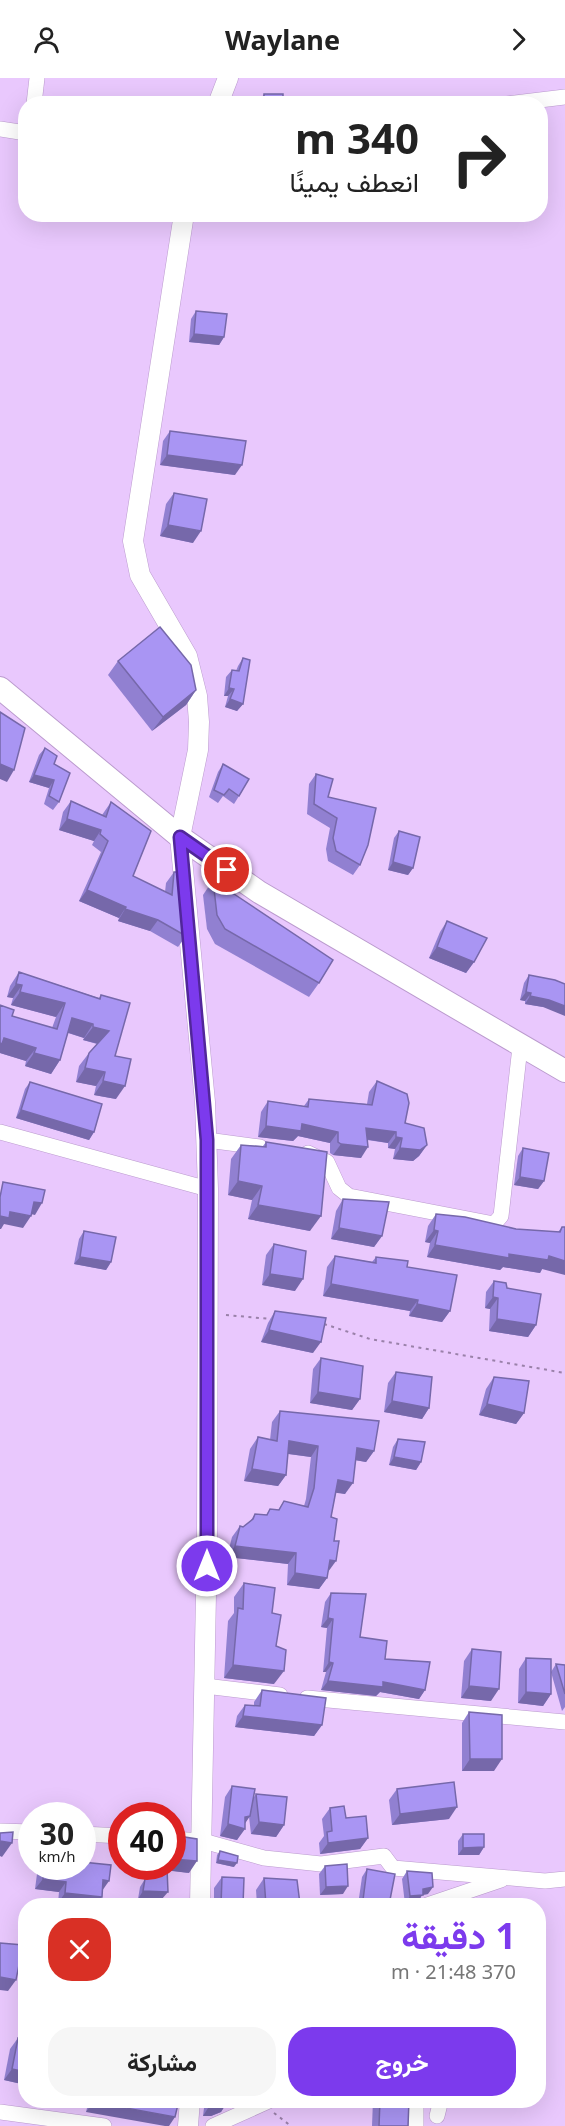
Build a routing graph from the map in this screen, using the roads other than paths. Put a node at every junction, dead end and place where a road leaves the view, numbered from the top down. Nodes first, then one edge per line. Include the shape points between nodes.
1 (37, 78) edge
2 (228, 78) edge
3 (35, 96) edge
4 (221, 96) edge
5 (565, 97) edge
6 (548, 99) edge
7 (0, 129) edge
8 (18, 132) edge
9 (183, 222) edge
10 (0, 688) edge
11 (180, 837) junction
12 (520, 1047) junction
13 (565, 1071) edge
14 (0, 1132) edge
15 (207, 1140) junction
16 (271, 1149) edge
17 (292, 1151) edge
18 (208, 1189) junction
19 (205, 1686) junction
20 (565, 1722) edge
21 (0, 1831) edge
22 (18, 1832) edge
23 (186, 1839) edge
24 (203, 1840) junction
25 (508, 1878) junction
26 (565, 1879) edge
27 (200, 1898) edge
28 (448, 1898) edge
29 (189, 2108) edge
30 (253, 2108) edge
31 (416, 2108) edge
32 (439, 2108) edge
33 (0, 2112) edge
34 (437, 2116) dead end
35 (104, 2126) edge
36 (188, 2126) edge
37 (213, 2126) edge
38 (416, 2126) edge

1 - 3 street
2 - 4 street
5 - 6 street
7 - 8 street
9 - 11 street via 133,541 140,575 187,656 197,696 198,750
10 - 11 main road
11 - 12 main road via 259,892
11 - 15 street
12 - 13 main road
12 - 17 street via 501,1216 494,1224 349,1196 339,1188 327,1162 314,1154
14 - 18 street
15 - 16 street
15 - 18 street
18 - 19 street
19 - 20 street via 383,1707
19 - 24 street
21 - 22 street
23 - 24 street
24 - 25 street via 264,1858 321,1864 384,1856 393,1868
24 - 27 street
25 - 26 street
25 - 28 street
29 - 36 street
30 - 37 street
31 - 38 street
32 - 34 street
33 - 35 street

